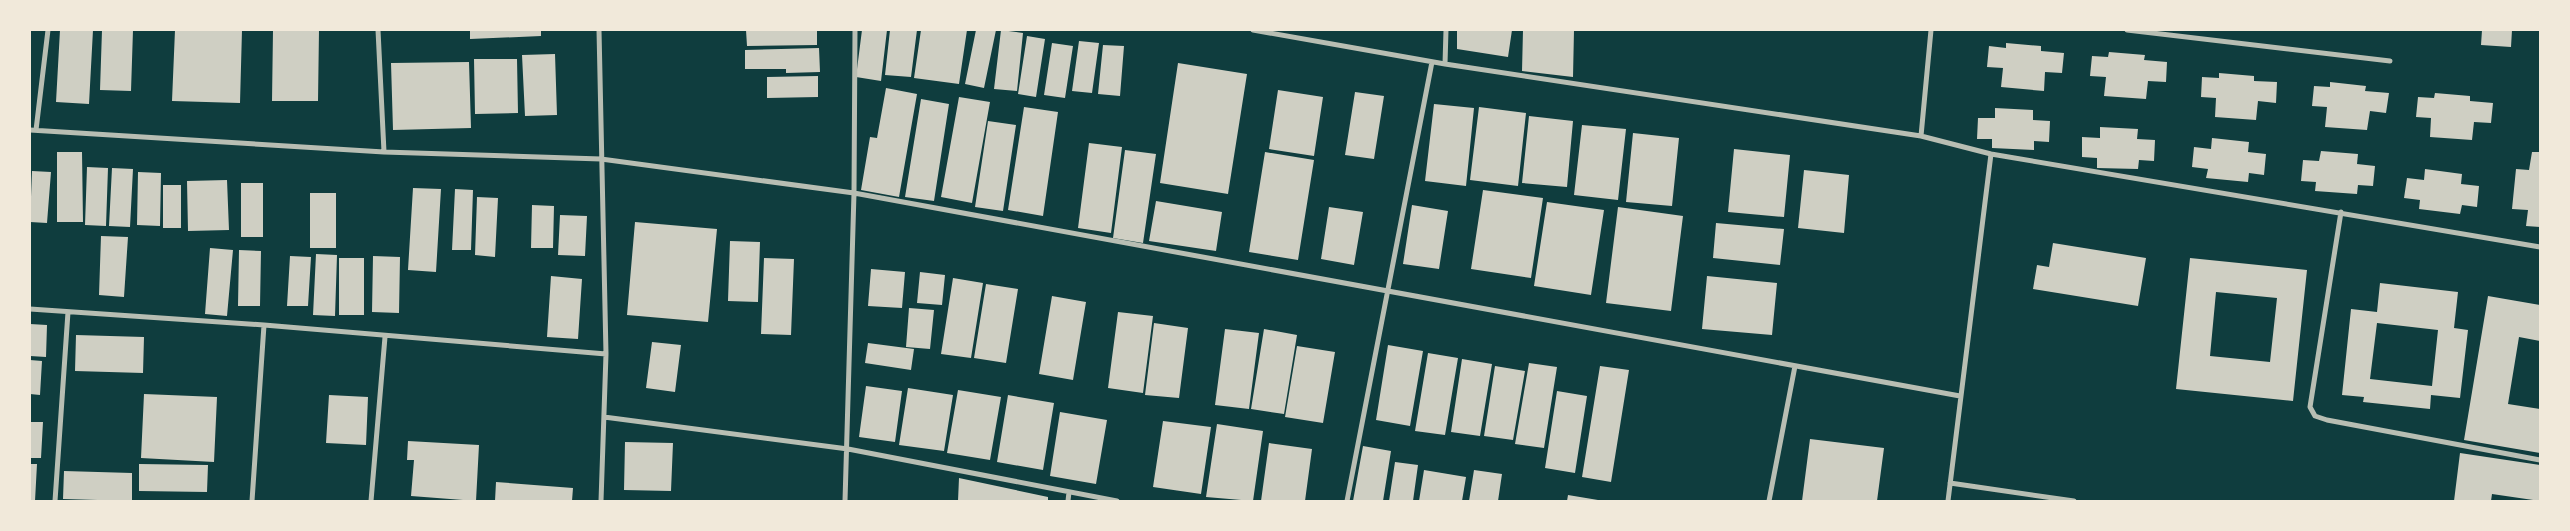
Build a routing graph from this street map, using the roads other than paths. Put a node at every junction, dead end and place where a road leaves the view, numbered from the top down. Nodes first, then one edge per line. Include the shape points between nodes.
1 (48, 30) edge
2 (378, 30) edge
3 (599, 30) edge
4 (855, 30) edge
5 (1253, 30) edge
6 (1446, 30) edge
7 (1931, 30) edge
8 (2127, 30) edge
9 (2390, 61) dead end
10 (1432, 62) junction
11 (1445, 64) junction
12 (33, 130) edge
13 (1921, 136) junction
14 (384, 152) junction
15 (1991, 154) junction
16 (601, 159) junction
17 (854, 193) junction
18 (2341, 212) junction
19 (2540, 247) edge
20 (1388, 290) junction
21 (30, 309) edge
22 (68, 312) junction
23 (264, 325) junction
24 (385, 337) junction
25 (606, 354) junction
26 (1795, 366) junction
27 (1960, 396) junction
28 (604, 417) junction
29 (848, 449) junction
30 (2540, 460) edge
31 (1950, 483) junction
32 (1069, 492) junction
33 (55, 501) edge
34 (252, 501) edge
35 (371, 501) edge
36 (601, 501) edge
37 (845, 501) edge
38 (1068, 501) edge
39 (1117, 501) edge
40 (1347, 501) edge
41 (1770, 501) edge
42 (1948, 501) edge
43 (2074, 501) edge

1 - 12 street
2 - 14 street
3 - 16 street
4 - 17 street
5 - 10 street
6 - 11 street
7 - 13 street
8 - 9 street
10 - 11 street
10 - 20 street
11 - 13 street
12 - 14 street
13 - 15 street
14 - 16 street
15 - 18 street
15 - 27 street
16 - 17 street
16 - 25 street
17 - 20 street
17 - 29 street
18 - 19 street
18 - 30 street via 2310,407 2315,416
20 - 26 street
20 - 40 street
21 - 22 street
22 - 23 street
22 - 33 street
23 - 24 street
23 - 34 street
24 - 25 street
24 - 35 street
25 - 28 street
26 - 27 street
26 - 41 street
27 - 31 street
28 - 29 street
28 - 36 street
29 - 32 street
29 - 37 street
31 - 42 street
31 - 43 street
32 - 38 street
32 - 39 street

